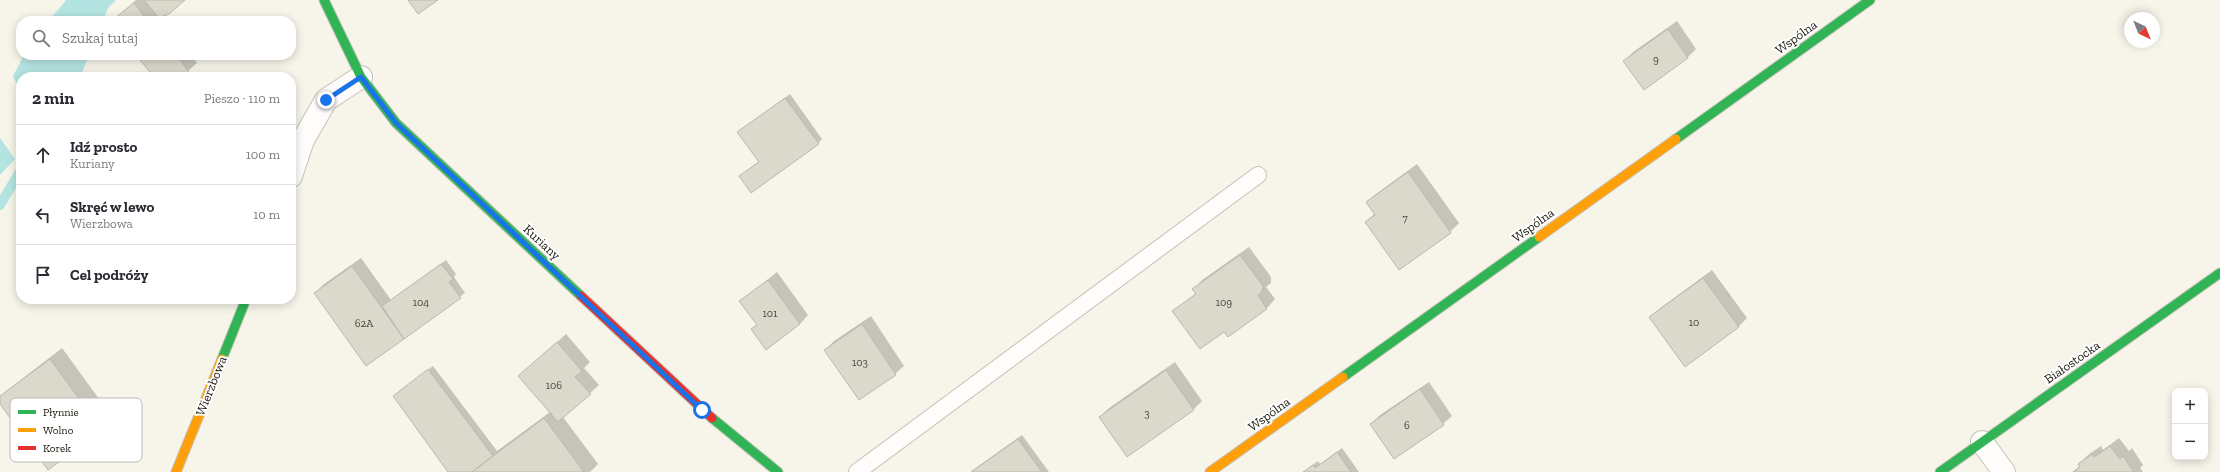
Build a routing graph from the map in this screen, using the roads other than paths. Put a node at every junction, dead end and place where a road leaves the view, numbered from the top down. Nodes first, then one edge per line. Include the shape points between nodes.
1 (324, 0) edge
2 (1870, 0) edge
3 (361, 77) junction
4 (296, 161) edge
5 (1258, 175) dead end
6 (2220, 273) edge
7 (244, 304) edge
8 (1982, 442) junction
9 (176, 472) edge
10 (778, 472) edge
11 (856, 472) edge
12 (1210, 472) edge
13 (1940, 472) edge
14 (2004, 472) edge

1 - 3 street, Kuriany
2 - 12 street, Wspólna
3 - 4 street via 326,100 303,140
3 - 10 street, Kuriany via 396,123 702,410
5 - 11 lane
6 - 8 street, Białostocka
7 - 9 street, Wierzbowa
8 - 13 street, Białostocka
8 - 14 street

